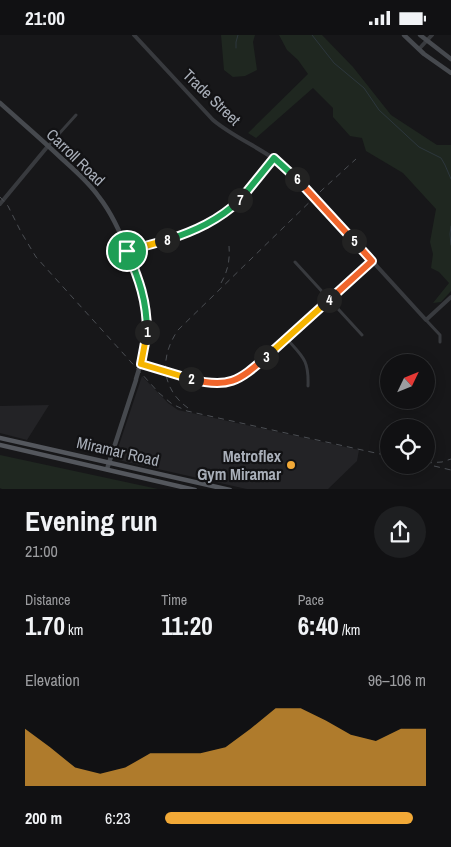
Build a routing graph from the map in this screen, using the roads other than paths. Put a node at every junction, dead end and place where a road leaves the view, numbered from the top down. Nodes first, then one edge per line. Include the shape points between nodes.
1 (134, 35) edge
2 (404, 35) edge
3 (420, 35) edge
4 (432, 35) edge
5 (427, 42) junction
6 (419, 49) junction
7 (451, 59) edge
8 (451, 73) edge
9 (0, 103) edge
10 (76, 115) dead end
11 (48, 146) junction
12 (274, 158) junction
13 (0, 204) edge
14 (127, 251) junction
15 (372, 261) junction
16 (295, 262) dead end
17 (451, 297) edge
18 (329, 300) junction
19 (426, 320) junction
20 (362, 335) dead end
21 (286, 339) junction
22 (440, 342) dead end
23 (141, 364) junction
24 (308, 386) dead end
25 (0, 438) edge
26 (0, 445) edge
27 (109, 461) junction
28 (108, 469) junction
29 (195, 489) edge
30 (230, 489) edge

1 - 12 street, Trade Street via 213,120
2 - 6 main road
3 - 5 main road
4 - 5 street
5 - 6 street
5 - 7 main road
6 - 8 main road
9 - 11 main road, Carroll Road
10 - 11 street
11 - 13 street
11 - 14 main road, Carroll Road via 99,196 118,227
12 - 14 street via 249,191 215,220 186,234
12 - 15 street, Trade Street via 290,171
14 - 23 main road, Carroll Road via 146,305 147,334
15 - 18 street
15 - 19 street, Trade Street
16 - 18 street
17 - 19 street
18 - 20 street
18 - 21 street
19 - 22 street, Trade Street via 440,335
21 - 23 street via 248,373 225,383 204,382
21 - 24 street via 307,364
23 - 27 main road, Carroll Road
25 - 27 main road, Miramar Road
26 - 28 main road, Miramar Road
27 - 28 main road, Carroll Road
27 - 30 main road, Miramar Road
28 - 29 main road, Miramar Road

